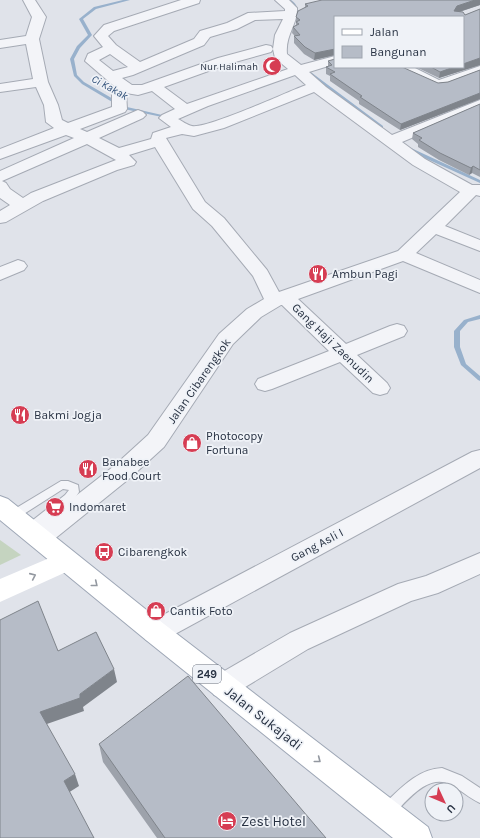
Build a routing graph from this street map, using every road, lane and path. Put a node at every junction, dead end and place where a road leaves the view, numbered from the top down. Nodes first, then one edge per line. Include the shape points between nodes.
1 (29, 0) edge
2 (194, 0) edge
3 (173, 3) edge
4 (292, 7) edge
5 (32, 39) junction
6 (0, 44) edge
7 (111, 48) junction
8 (266, 49) dead end
9 (334, 60) edge
10 (180, 63) dead end
11 (138, 67) junction
12 (404, 68) edge
13 (299, 70) junction
14 (480, 70) edge
15 (111, 76) junction
16 (41, 82) junction
17 (154, 86) junction
18 (316, 86) junction
19 (0, 88) edge
20 (120, 101) junction
21 (480, 104) edge
22 (185, 110) junction
23 (182, 127) junction
24 (65, 129) junction
25 (86, 139) junction
26 (395, 139) junction
27 (159, 141) junction
28 (119, 153) junction
29 (2, 154) edge
30 (0, 176) edge
31 (0, 186) edge
32 (476, 191) edge
33 (21, 206) junction
34 (0, 218) edge
35 (433, 227) junction
36 (480, 246) edge
37 (404, 255) junction
38 (18, 266) dead end
39 (0, 274) edge
40 (480, 287) edge
41 (280, 299) junction
42 (397, 331) dead end
43 (343, 352) junction
44 (265, 384) dead end
45 (380, 388) dead end
46 (480, 458) edge
47 (20, 522) edge
48 (66, 561) junction
49 (480, 563) edge
50 (0, 590) edge
51 (155, 632) junction
52 (223, 686) junction
53 (480, 796) edge
54 (385, 813) junction
55 (417, 838) edge

1 - 5 street via 39,17
2 - 3 street
3 - 7 street via 109,28 101,36
4 - 11 street via 253,16 232,26 208,32 199,42
4 - 13 street via 279,44 280,55
5 - 6 street
5 - 16 street
7 - 11 street
7 - 15 street via 92,57 92,61
8 - 17 street via 211,63
9 - 13 street
10 - 20 street
11 - 15 street
12 - 14 street via 437,84
13 - 18 street
13 - 22 street
15 - 20 street
16 - 19 street
16 - 24 street via 51,105 54,122
17 - 20 street via 130,90
17 - 22 street
18 - 23 street via 219,125 194,131
18 - 26 street
20 - 24 street
20 - 25 street via 138,115
21 - 26 street
22 - 23 street via 167,118
23 - 27 street via 158,136
24 - 25 street
24 - 29 street
25 - 28 street
25 - 30 street
26 - 32 street via 420,162
27 - 28 street
27 - 41 street via 199,205 218,222
28 - 33 street via 128,162 68,184
31 - 33 street via 3,192
32 - 35 street
33 - 34 street
35 - 36 street
35 - 37 street
37 - 40 street
37 - 41 street, Jalan Cibarengkok
38 - 39 street
41 - 43 street, Gang Haji Zaenudin
41 - 47 street, Jalan Cibarengkok via 254,313 226,339 156,441 122,472
42 - 43 street
43 - 44 street
43 - 45 street, Gang Haji Zaenudin
46 - 51 street, Gang Asli I
47 - 48 main road, Jalan Sukajadi / 249
50 -> 48 main road
48 -> 51 main road, Jalan Sukajadi / 249
49 - 52 street via 429,586 407,591 299,641
51 - 52 main road, Jalan Sukajadi / 249
52 -> 54 main road, Jalan Sukajadi / 249
53 - 54 lane via 442,774 423,778
54 - 55 main road, Jalan Sukajadi / 249

